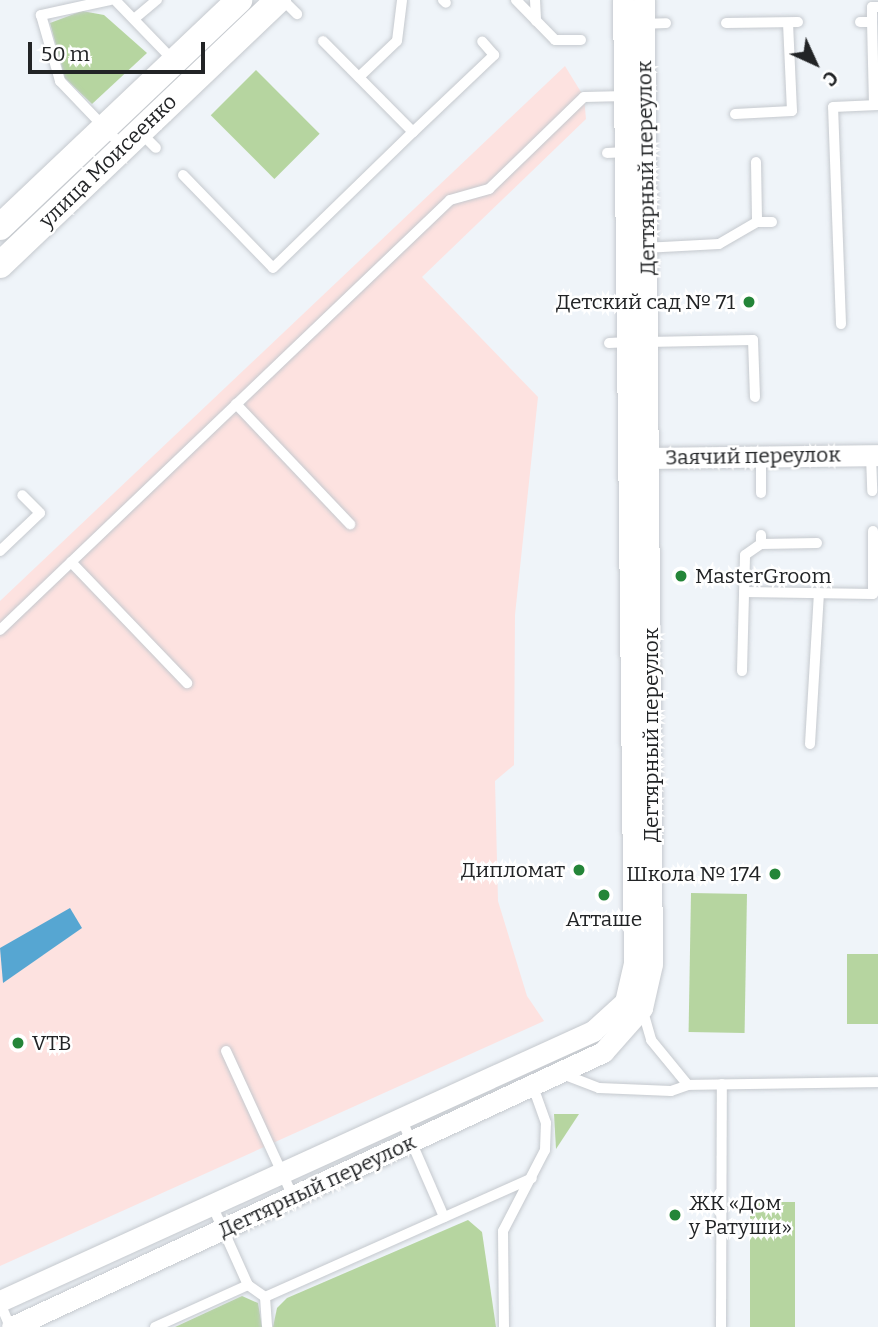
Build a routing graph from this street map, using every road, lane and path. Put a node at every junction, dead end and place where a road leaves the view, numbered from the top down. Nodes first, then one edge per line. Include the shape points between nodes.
1 (113, 0) edge
2 (157, 0) edge
3 (239, 0) edge
4 (402, 0) edge
5 (516, 0) edge
6 (534, 0) edge
7 (623, 0) edge
8 (644, 0) edge
9 (286, 5) edge
10 (54, 6) edge
11 (878, 7) edge
12 (134, 19) junction
13 (536, 21) junction
14 (860, 22) dead end
15 (873, 22) junction
16 (666, 23) dead end
17 (726, 23) dead end
18 (634, 24) junction
19 (581, 40) dead end
20 (323, 41) dead end
21 (482, 41) dead end
22 (174, 61) junction
23 (876, 68) edge
24 (359, 77) junction
25 (635, 96) junction
26 (876, 105) edge
27 (735, 114) dead end
28 (104, 127) junction
29 (413, 132) junction
30 (140, 142) junction
31 (626, 152) junction
32 (756, 162) dead end
33 (183, 175) dead end
34 (757, 222) junction
35 (772, 222) dead end
36 (823, 222) dead end
37 (836, 222) junction
38 (2, 239) edge
39 (625, 248) junction
40 (648, 248) junction
41 (841, 324) dead end
42 (617, 342) junction
43 (648, 342) junction
44 (755, 397) dead end
45 (236, 404) junction
46 (874, 455) edge
47 (761, 457) junction
48 (639, 458) junction
49 (872, 491) dead end
50 (761, 494) dead end
51 (22, 495) dead end
52 (350, 524) dead end
53 (873, 531) dead end
54 (817, 543) dead end
55 (876, 548) edge
56 (0, 551) edge
57 (71, 562) junction
58 (744, 592) junction
59 (820, 593) junction
60 (0, 630) edge
61 (742, 671) dead end
62 (187, 683) dead end
63 (810, 744) dead end
64 (642, 868) junction
65 (642, 1008) junction
66 (226, 1051) dead end
67 (523, 1062) junction
68 (560, 1073) junction
69 (878, 1082) edge
70 (722, 1084) junction
71 (688, 1085) junction
72 (533, 1086) junction
73 (401, 1118) junction
74 (410, 1143) junction
75 (282, 1172) junction
76 (532, 1178) junction
77 (293, 1197) junction
78 (212, 1205) junction
79 (444, 1217) junction
80 (223, 1229) junction
81 (248, 1285) junction
82 (265, 1297) junction
83 (0, 1302) edge
84 (11, 1327) edge
85 (155, 1327) edge
86 (267, 1327) edge
87 (504, 1327) edge
88 (721, 1327) edge

1 - 10 lane
1 - 12 lane
2 - 12 lane
3 - 22 street, улица Моисеенко
4 - 24 lane via 397,41
5 - 13 lane
6 - 13 lane
7 - 18 street, Дегтярный переулок
8 - 18 street, Дегтярный переулок
9 - 30 street, улица Моисеенко
10 - 28 lane via 41,15 61,81
11 - 15 lane via 872,7
12 - 22 lane
13 - 19 lane via 555,40
14 - 15 lane
15 - 23 lane
16 - 18 lane
17 - 27 lane via 793,22 792,111
18 - 25 street, Дегтярный переулок
20 - 24 lane
21 - 29 lane via 495,55
22 - 28 street, улица Моисеенко
23 - 26 lane
24 - 29 lane
25 - 31 street, Дегтярный переулок
25 - 45 lane via 584,97 489,189 450,200
26 - 37 lane via 833,107
28 - 30 lane
28 - 38 street, улица Моисеенко
29 - 33 lane via 273,268
30 - 38 street, улица Моисеенко
31 - 39 street, Дегтярный переулок
31 - 40 street, Дегтярный переулок
32 - 34 lane
34 - 35 lane
34 - 40 lane via 719,244
36 - 37 lane
37 - 41 lane
39 - 40 lane
39 - 42 street, Дегтярный переулок
40 - 43 street, Дегтярный переулок
42 - 43 lane
42 - 48 street, Дегтярный переулок
43 - 44 lane via 754,340
43 - 48 street, Дегтярный переулок
45 - 52 lane
45 - 57 lane
46 - 47 street, Заячий переулок
46 - 49 lane
47 - 48 street, Заячий переулок
47 - 50 lane
48 - 64 street, Дегтярный переулок
51 - 56 lane via 40,513
53 - 55 lane
54 - 58 lane via 761,539 745,555
55 - 59 lane via 873,594
57 - 60 lane
57 - 62 lane
58 - 59 lane
58 - 61 lane
59 - 63 lane
64 - 65 street, Дегтярный переулок via 651,974
64 - 67 street, Дегтярный переулок via 634,964 625,1002 593,1031
65 - 68 street, Дегтярный переулок via 622,1038
65 - 71 lane via 651,1040
66 - 75 lane
67 - 72 lane
67 - 73 street, Дегтярный переулок
68 - 71 lane via 599,1088 671,1091
68 - 72 street, Дегтярный переулок
69 - 70 lane
70 - 71 lane
70 - 88 lane
72 - 74 street, Дегтярный переулок
72 - 76 lane via 547,1137
73 - 74 lane
73 - 75 street, Дегтярный переулок
74 - 77 street, Дегтярный переулок
74 - 79 lane
75 - 77 lane
75 - 78 street, Дегтярный переулок
76 - 79 lane
76 - 87 lane via 503,1231
77 - 80 street, Дегтярный переулок
78 - 80 lane
78 - 83 street, Дегтярный переулок
79 - 82 lane
80 - 81 lane
80 - 84 street, Дегтярный переулок
81 - 82 lane
81 - 85 lane
82 - 86 lane
83 - 84 lane

